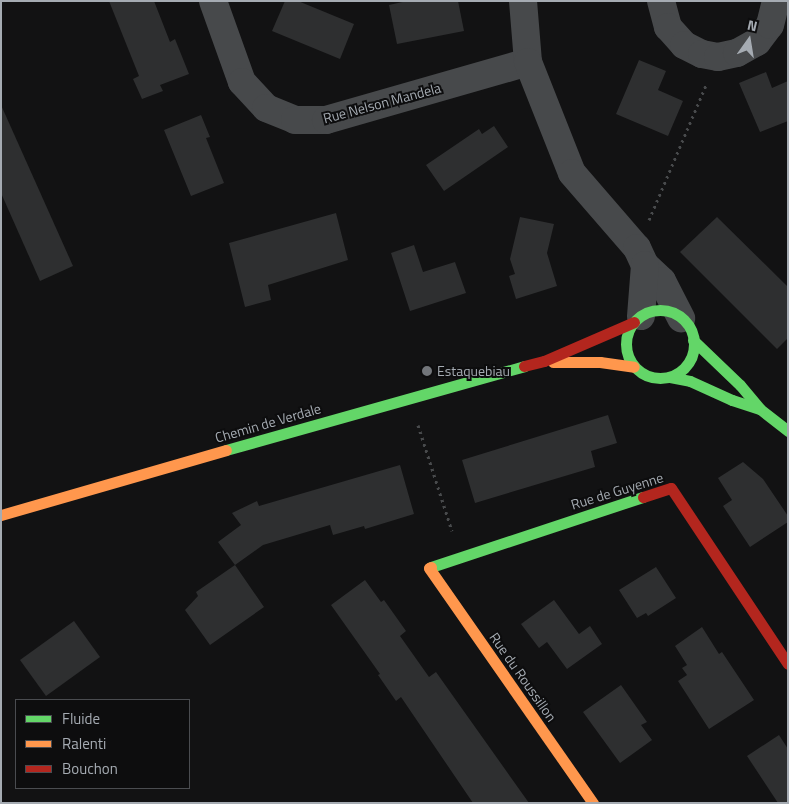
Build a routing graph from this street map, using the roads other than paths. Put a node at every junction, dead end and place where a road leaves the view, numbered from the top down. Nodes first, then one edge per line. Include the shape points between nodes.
1 (213, 1) edge
2 (523, 1) edge
3 (661, 1) edge
4 (778, 17) edge
5 (528, 62) junction
6 (641, 256) junction
7 (638, 319) junction
8 (687, 329) junction
9 (544, 361) junction
10 (634, 367) junction
11 (670, 376) junction
12 (760, 409) junction
13 (788, 431) edge
14 (1, 515) edge
15 (429, 568) joint
16 (788, 664) edge
17 (593, 803) edge

1 - 5 street, Rue Nelson Mandela via 242,82 266,108 295,120 326,120
2 - 5 street
3 - 4 street via 668,27 684,45 718,57 737,54 757,42
5 - 6 street via 572,173
6 - 7 street
6 - 8 street via 662,281
7 - 8 street, Chemin de Verdale via 657,311 674,314
7 - 9 street, Chemin de Verdale
7 - 10 street via 629,329 626,344
8 - 11 street via 692,356
8 - 12 street, Chemin de Verdale
9 - 10 street, Chemin de Verdale via 600,362
9 - 14 street, Chemin de Verdale
10 - 11 street, Chemin de Verdale via 647,376
11 - 12 street, Chemin de Verdale
12 - 13 street, Chemin de Verdale
15 - 16 street, Rue de Guyenne via 671,488
15 - 17 street, Rue du Roussillon

